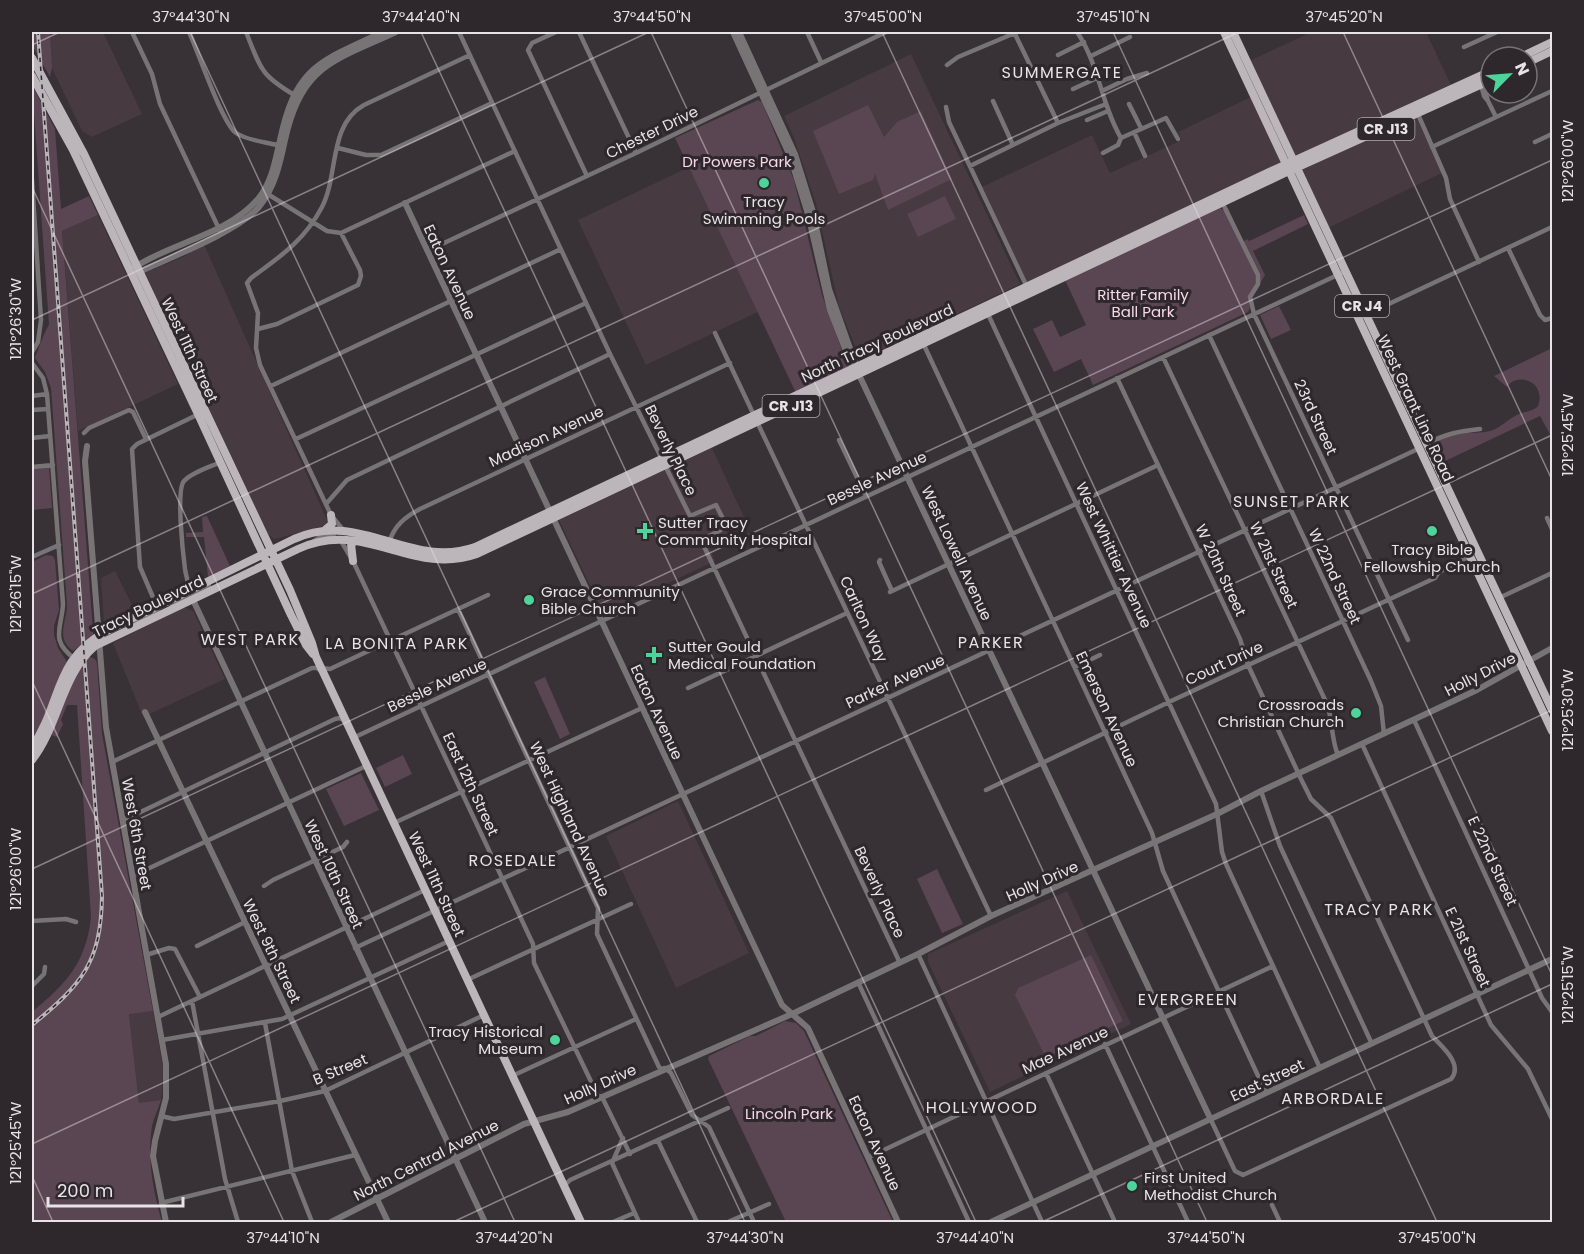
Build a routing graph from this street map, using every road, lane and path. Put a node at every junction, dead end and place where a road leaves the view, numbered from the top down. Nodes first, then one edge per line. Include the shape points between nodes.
1 (132, 32) edge
2 (189, 32) edge
3 (246, 32) edge
4 (383, 32) edge
5 (396, 32) edge
6 (459, 32) edge
7 (556, 32) edge
8 (579, 32) edge
9 (733, 32) edge
10 (739, 32) edge
11 (807, 32) edge
12 (886, 32) edge
13 (1014, 32) edge
14 (1077, 32) edge
15 (1497, 32) edge
16 (1228, 33) edge
17 (875, 34) edge
18 (376, 35) edge
19 (1130, 37) dead end
20 (1084, 42) junction
21 (1464, 47) dead end
22 (1058, 55) dead end
23 (470, 56) junction
24 (1091, 56) junction
25 (32, 58) edge
26 (821, 62) junction
27 (947, 64) dead end
28 (1147, 73) dead end
29 (32, 76) edge
30 (1097, 78) junction
31 (1479, 78) edge
32 (1479, 86) edge
33 (1073, 89) dead end
34 (764, 91) junction
35 (1102, 91) junction
36 (1552, 91) edge
37 (1443, 94) junction
38 (296, 96) junction
39 (993, 101) dead end
40 (492, 103) junction
41 (1106, 104) junction
42 (1129, 104) dead end
43 (1490, 105) edge
44 (946, 107) dead end
45 (1108, 111) junction
46 (1417, 114) junction
47 (1496, 117) junction
48 (1087, 120) dead end
49 (1058, 123) junction
50 (1141, 129) junction
51 (1134, 132) junction
52 (1552, 134) edge
53 (1121, 138) junction
54 (1178, 139) dead end
55 (1535, 142) dead end
56 (1013, 145) junction
57 (281, 146) junction
58 (1432, 147) junction
59 (338, 148) junction
60 (515, 151) junction
61 (636, 153) junction
62 (1103, 153) dead end
63 (1145, 156) dead end
64 (970, 166) junction
65 (1292, 166) junction
66 (587, 176) junction
67 (32, 180) edge
68 (1241, 186) junction
69 (266, 193) junction
70 (537, 200) junction
71 (405, 203) junction
72 (1222, 203) junction
73 (32, 204) edge
74 (313, 222) junction
75 (1552, 227) edge
76 (220, 230) junction
77 (342, 232) junction
78 (1508, 248) junction
79 (561, 249) junction
80 (427, 251) junction
81 (1479, 262) junction
82 (135, 270) junction
83 (1342, 273) junction
84 (1028, 290) junction
85 (451, 301) junction
86 (586, 303) junction
87 (986, 310) junction
88 (1254, 314) junction
89 (1363, 317) junction
90 (1552, 318) edge
91 (258, 329) junction
92 (715, 333) dead end
93 (1209, 335) junction
94 (922, 341) junction
95 (32, 352) edge
96 (476, 354) junction
97 (610, 354) junction
98 (1163, 357) junction
99 (32, 363) edge
100 (729, 363) junction
101 (857, 370) junction
102 (1117, 378) junction
103 (271, 386) junction
104 (47, 394) junction
105 (32, 396) edge
106 (500, 406) junction
107 (636, 407) junction
108 (48, 409) junction
109 (32, 410) edge
110 (202, 413) junction
111 (1036, 417) junction
112 (756, 419) junction
113 (1480, 429) dead end
114 (84, 433) dead end
115 (50, 436) junction
116 (32, 438) edge
117 (146, 439) junction
118 (297, 439) junction
119 (839, 440) dead end
120 (87, 446) dead end
121 (1423, 446) junction
122 (972, 447) junction
123 (524, 459) junction
124 (224, 461) junction
125 (664, 462) junction
126 (53, 465) junction
127 (1158, 465) junction
128 (32, 467) edge
129 (908, 477) junction
130 (1336, 488) junction
131 (866, 496) junction
132 (326, 504) junction
133 (1077, 504) junction
134 (1290, 508) junction
135 (331, 515) junction
136 (551, 515) junction
137 (1547, 518) dead end
138 (806, 524) junction
139 (1552, 529) edge
140 (325, 530) junction
141 (1245, 531) junction
142 (341, 534) junction
143 (1012, 535) junction
144 (357, 540) junction
145 (389, 544) junction
146 (59, 545) junction
147 (271, 550) junction
148 (1199, 552) junction
149 (262, 555) junction
150 (1470, 556) junction
151 (32, 557) edge
152 (275, 559) junction
153 (880, 560) dead end
154 (353, 561) junction
155 (266, 563) junction
156 (949, 564) junction
157 (714, 567) junction
158 (1552, 573) edge
159 (1116, 590) junction
160 (191, 594) junction
161 (488, 595) dead end
162 (1389, 598) junction
163 (1495, 599) junction
164 (158, 607) junction
165 (458, 609) junction
166 (847, 613) junction
167 (1053, 620) junction
168 (1343, 620) junction
169 (601, 621) junction
170 (136, 625) junction
171 (99, 639) junction
172 (390, 640) junction
173 (1408, 640) dead end
174 (1297, 641) junction
175 (1552, 648) edge
176 (989, 650) junction
177 (86, 654) junction
178 (1100, 655) dead end
179 (316, 657) junction
180 (756, 657) junction
181 (76, 660) junction
182 (1530, 661) junction
183 (101, 664) junction
184 (1248, 665) junction
185 (1522, 666) junction
186 (1075, 667) junction
187 (321, 669) junction
188 (488, 674) junction
189 (688, 688) dead end
190 (888, 698) junction
191 (241, 702) junction
192 (1169, 702) junction
193 (421, 706) junction
194 (642, 708) junction
195 (1552, 710) edge
196 (145, 712) dead end
197 (1414, 720) junction
198 (345, 721) junction
199 (1552, 731) edge
200 (1106, 733) junction
201 (1384, 734) junction
202 (353, 738) junction
203 (159, 741) junction
204 (796, 742) junction
205 (1362, 744) junction
206 (32, 747) edge
207 (265, 753) junction
208 (1338, 755) junction
209 (32, 760) edge
210 (112, 762) junction
211 (529, 762) junction
212 (1042, 764) junction
213 (366, 766) junction
214 (1298, 774) junction
215 (986, 790) dead end
216 (1262, 791) junction
217 (183, 792) junction
218 (462, 793) junction
219 (682, 795) junction
220 (288, 802) junction
221 (1217, 814) junction
222 (122, 819) junction
223 (393, 824) junction
224 (206, 842) junction
225 (346, 842) dead end
226 (1154, 843) junction
227 (569, 848) junction
228 (315, 860) junction
229 (1094, 872) junction
230 (132, 875) junction
231 (502, 879) junction
232 (264, 886) dead end
233 (425, 890) junction
234 (631, 904) dead end
235 (434, 910) junction
236 (992, 916) junction
237 (32, 921) edge
238 (597, 921) junction
239 (76, 922) dead end
240 (245, 922) junction
241 (345, 928) junction
242 (449, 941) junction
243 (197, 946) dead end
244 (355, 948) junction
245 (533, 949) junction
246 (918, 954) junction
247 (146, 955) junction
248 (1552, 958) edge
249 (900, 963) junction
250 (266, 966) junction
251 (1273, 966) junction
252 (45, 967) dead end
253 (1530, 969) junction
254 (370, 979) junction
255 (467, 980) junction
256 (858, 982) junction
257 (32, 987) edge
258 (1219, 991) junction
259 (1477, 994) junction
260 (200, 997) junction
261 (192, 1001) junction
262 (1552, 1012) edge
263 (792, 1014) junction
264 (290, 1016) junction
265 (484, 1016) junction
266 (158, 1017) junction
267 (1163, 1017) junction
268 (636, 1019) junction
269 (1425, 1019) junction
270 (265, 1023) junction
271 (198, 1034) junction
272 (162, 1040) junction
273 (1105, 1044) junction
274 (1372, 1044) junction
275 (575, 1047) junction
276 (405, 1053) junction
277 (665, 1068) junction
278 (1320, 1068) junction
279 (1046, 1073) junction
280 (512, 1076) junction
281 (325, 1091) junction
282 (1266, 1093) junction
283 (602, 1097) junction
284 (280, 1101) junction
285 (986, 1101) junction
286 (728, 1108) dead end
287 (213, 1112) junction
288 (161, 1116) junction
289 (1552, 1119) edge
290 (1211, 1120) junction
291 (533, 1121) junction
292 (701, 1121) junction
293 (926, 1129) junction
294 (623, 1138) junction
295 (658, 1141) junction
296 (1153, 1147) junction
297 (630, 1154) junction
298 (355, 1155) junction
299 (868, 1157) junction
300 (455, 1158) junction
301 (612, 1163) junction
302 (292, 1171) junction
303 (1093, 1175) junction
304 (227, 1186) junction
305 (564, 1186) junction
306 (377, 1199) junction
307 (161, 1203) junction
308 (1033, 1203) junction
309 (769, 1204) dead end
310 (1272, 1205) dead end
311 (634, 1213) junction
312 (749, 1213) junction
313 (166, 1222) edge
314 (238, 1222) edge
315 (312, 1222) edge
316 (331, 1222) edge
317 (388, 1222) edge
318 (485, 1222) edge
319 (581, 1222) edge
320 (613, 1222) edge
321 (639, 1222) edge
322 (697, 1222) edge
323 (728, 1222) edge
324 (754, 1222) edge
325 (898, 1222) edge
326 (969, 1222) edge
327 (991, 1222) edge
328 (1042, 1222) edge
329 (1115, 1222) edge
330 (1188, 1222) edge
331 (1280, 1222) edge

1 - 76 street via 152,74 160,104
2 - 57 street via 233,130 243,137
3 - 38 street via 268,79
4 - 18 street
5 - 18 street
6 - 23 street, Beverly Place
7 - 66 street via 532,43 528,50
8 - 61 street
9 - 34 street, West Lowell Avenue
10 - 34 street, West Lowell Avenue
11 - 26 street
12 - 17 street, Chester Drive
13 - 27 street
13 - 49 street
14 - 20 street
15 - 21 street
16 - 65 main road, West Grant Line Road / CR J4
16 - 65 main road, West Grant Line Road / CR J4 via 1240,46
17 - 26 street, Chester Drive
18 - 38 street via 320,63 309,73
19 - 24 street
20 - 22 street
20 - 24 street
23 - 40 street, Beverly Place
23 - 59 street via 355,110 345,121
24 - 30 street
25 - 82 main road, West 11th Street via 72,130
26 - 34 street, Chester Drive
28 - 35 street
29 - 82 main road, West 11th Street
30 - 33 street
30 - 35 street
31 - 37 main road, North Tracy Boulevard / CR J13
32 - 46 main road, North Tracy Boulevard / CR J13
34 - 61 street, Chester Drive
34 - 101 street, West Lowell Avenue via 792,146 806,186 829,289
35 - 41 street
36 - 47 street
37 - 46 street
37 - 65 main road, North Tracy Boulevard / CR J13
38 - 57 street via 285,118
39 - 56 street
40 - 59 street via 381,155
40 - 60 street, Beverly Place
41 - 45 street
41 - 49 street
42 - 50 street
43 - 47 street
44 - 64 street
45 - 48 street
45 - 53 street
46 - 58 street
46 - 65 main road, North Tracy Boulevard / CR J13
47 - 58 street
49 - 56 street
50 - 51 street
50 - 54 street via 1166,118
51 - 53 street
51 - 63 street
52 - 55 street
53 - 62 street via 1118,145
56 - 64 street
57 - 69 street
58 - 81 street via 1446,178 1450,200
59 - 74 street via 327,195
60 - 70 street, Beverly Place
60 - 71 street
61 - 66 street, Chester Drive
64 - 84 street
65 - 68 main road, North Tracy Boulevard / CR J13
65 - 72 main road, North Tracy Boulevard / CR J13
65 - 83 main road, West Grant Line Road / CR J4
66 - 70 street, Chester Drive
67 - 73 street
68 - 72 street
68 - 84 main road, North Tracy Boulevard / CR J13
69 - 74 street
69 - 76 street
70 - 79 street, Beverly Place
70 - 80 street, Chester Drive
71 - 77 street
71 - 80 street, Eaton Avenue
72 - 84 main road, North Tracy Boulevard / CR J13
72 - 88 street, 23rd Street via 1258,275 1258,284 1250,297
73 - 95 street via 41,331
74 - 77 street via 327,231
74 - 91 street via 286,253 247,283 258,313
75 - 78 street
76 - 82 street
77 - 91 street via 360,270 358,285 277,324
78 - 81 street
78 - 90 street via 1540,315 1545,320
79 - 85 street
79 - 86 street, Beverly Place
80 - 85 street, Eaton Avenue
81 - 89 street
82 - 110 main road, West 11th Street
83 - 88 street, Bessle Avenue
83 - 89 main road, West Grant Line Road / CR J4
84 - 87 main road, North Tracy Boulevard / CR J13
85 - 96 street, Eaton Avenue
85 - 103 street
86 - 96 street
86 - 97 street, Beverly Place
87 - 94 main road, North Tracy Boulevard / CR J13
87 - 111 street, West Whittier Avenue
88 - 93 street, Bessle Avenue
88 - 130 street, 23rd Street
89 - 121 main road, West Grant Line Road / CR J4
91 - 103 street, East 12th Street via 257,357
92 - 100 street, Carlton Way
93 - 98 street, Bessle Avenue
93 - 134 street, W 22nd Street
94 - 101 main road, North Tracy Boulevard / CR J13
94 - 122 street, Emerson Avenue
96 - 106 street, Eaton Avenue
96 - 118 street
97 - 106 street
97 - 107 street, Beverly Place
98 - 102 street, Bessle Avenue
98 - 141 street, W 21st Street
99 - 104 street via 44,378
100 - 107 street, Madison Avenue
100 - 112 street, Carlton Way
101 - 112 main road, North Tracy Boulevard / CR J13
101 - 129 street, West Lowell Avenue
102 - 111 street, Bessle Avenue
102 - 127 street, W 20th Street
103 - 118 street, East 12th Street
104 - 105 street
104 - 108 street
106 - 123 street, Eaton Avenue
106 - 132 street via 347,480
107 - 123 street, Madison Avenue
107 - 125 street, Beverly Place
108 - 109 street
108 - 115 street
110 - 117 street
110 - 124 main road, West 11th Street
111 - 122 street, Bessle Avenue
111 - 133 street, West Whittier Avenue
112 - 125 main road, North Tracy Boulevard / CR J13
112 - 138 street, Carlton Way
113 - 121 street, Parker Avenue via 1460,430
114 - 117 street via 129,410
115 - 116 street
115 - 126 street
117 - 164 street via 134,446 132,453 140,567
118 - 132 street, East 12th Street
119 - 131 street
120 - 171 street, West 6th Street
121 - 130 street, Parker Avenue
121 - 150 main road, West Grant Line Road / CR J4
121 - 163 main road, West Grant Line Road / CR J4
122 - 129 street, Bessle Avenue
122 - 143 street, Emerson Avenue
123 - 136 street, Eaton Avenue
123 - 145 street, Madison Avenue via 406,516
124 - 147 main road, West 11th Street
124 - 149 main road, West 11th Street
124 - 160 street, West 10th Street via 186,479 181,486 185,572
125 - 136 main road, North Tracy Boulevard / CR J13
125 - 157 street, Beverly Place via 690,516 716,505 725,523 721,530 701,540
126 - 128 street
126 - 146 street
127 - 133 street
127 - 148 street, W 20th Street
129 - 131 street, Bessle Avenue
129 - 156 street, West Lowell Avenue
130 - 134 street, Parker Avenue
130 - 162 street, 23rd Street
131 - 138 street, Bessle Avenue
132 - 135 street, East 12th Street
133 - 143 street
133 - 159 street, West Whittier Avenue
134 - 141 street, Parker Avenue
134 - 168 street, W 22nd Street
135 - 140 main road via 332,524
135 - 142 street, East 12th Street
136 - 145 main road, North Tracy Boulevard / CR J13 via 462,558 428,559
136 - 169 street, Eaton Avenue
137 - 139 street
138 - 157 street, Bessle Avenue
138 - 166 street, Carlton Way
140 - 142 main road, North Tracy Boulevard / CR J13
140 - 147 main road, North Tracy Boulevard / CR J13
141 - 148 street, Parker Avenue
141 - 174 street, W 21st Street
142 - 144 main road, North Tracy Boulevard / CR J13
142 - 145 main road, North Tracy Boulevard / CR J13 via 374,536
142 - 152 main road, North Tracy Boulevard / CR J13
142 - 154 street, East 12th Street
143 - 156 street
143 - 167 street, Emerson Avenue
144 - 145 main road, North Tracy Boulevard / CR J13
144 - 154 main road via 351,546
146 - 151 street
146 - 181 street via 63,604 58,634 62,646
147 - 149 main road, North Tracy Boulevard
147 - 152 main road, West 11th Street
148 - 159 street, Parker Avenue
148 - 184 street, W 20th Street via 1240,639
149 - 155 main road, West 11th Street
149 - 160 main road, Tracy Boulevard via 212,579
150 - 162 street, Court Drive via 1438,572 1435,578
150 - 163 main road, West Grant Line Road / CR J4
152 - 155 main road, North Tracy Boulevard / CR J13
152 - 179 main road, West 11th Street
153 - 156 street via 891,592
154 - 172 street, East 12th Street
155 - 160 main road, Tracy Boulevard
155 - 179 main road, West 11th Street via 298,630
156 - 176 street, West Lowell Avenue
157 - 169 street, Bessle Avenue
157 - 180 street, Beverly Place
158 - 163 street
159 - 167 street, Parker Avenue
159 - 192 street, West Whittier Avenue
160 - 164 main road, Tracy Boulevard
160 - 170 main road, Tracy Boulevard
160 - 191 street, West 10th Street
161 - 165 street
162 - 168 street, Court Drive
162 - 173 street, 23rd Street
163 - 182 main road, West Grant Line Road / CR J4
163 - 185 main road, West Grant Line Road / CR J4
164 - 170 street
164 - 171 main road, Tracy Boulevard
165 - 172 street
165 - 188 street, West Highland Avenue
166 - 180 street
166 - 190 street, Carlton Way
167 - 176 street, Parker Avenue
167 - 186 street, Emerson Avenue
168 - 174 street, Court Drive
168 - 201 street, W 22nd Street via 1378,697
169 - 188 street, Bessle Avenue
169 - 194 street, Eaton Avenue
170 - 171 main road, Tracy Boulevard
171 - 177 main road, Tracy Boulevard
171 - 181 main road, Tracy Boulevard via 83,646
171 - 183 street, West 6th Street
172 - 187 street via 330,669
172 - 193 street, East 12th Street
174 - 184 street, Court Drive
174 - 208 street, W 21st Street via 1330,713
175 - 182 street, Holly Drive
176 - 190 street, Parker Avenue
176 - 212 street, West Lowell Avenue
177 - 181 main road, Tracy Boulevard
177 - 183 street via 96,656
178 - 186 street
179 - 187 main road, West 11th Street
180 - 189 street
180 - 204 street, Beverly Place
181 - 206 main road, Tracy Boulevard
181 - 209 main road, Tracy Boulevard via 50,731
182 - 185 street, Holly Drive
182 - 195 main road, CR J4
183 - 210 street, West 6th Street
184 - 192 street, Court Drive
184 - 214 street, W 20th Street
185 - 197 street, Holly Drive
185 - 199 main road, CR J4
186 - 200 street, Emerson Avenue
187 - 191 street via 312,668
187 - 198 main road, West 11th Street
188 - 193 street, Bessle Avenue
188 - 211 street, West Highland Avenue
190 - 204 street, Parker Avenue
190 - 236 street, Carlton Way
191 - 203 street
191 - 207 street, West 10th Street
192 - 200 street, Court Drive
192 - 221 street, West Whittier Avenue via 1216,804
193 - 202 street, Bessle Avenue
193 - 218 street, East 12th Street
194 - 211 street
194 - 219 street, Eaton Avenue
196 - 203 street, West 9th Street
197 - 201 street, Holly Drive
197 - 253 street, E 22nd Street
198 - 202 main road, West 11th Street
198 - 207 street via 335,719
200 - 212 street, Court Drive
200 - 226 street, Emerson Avenue
201 - 205 street, Holly Drive
202 - 213 main road, West 11th Street
203 - 210 street
203 - 217 street, West 9th Street
204 - 219 street, Parker Avenue
204 - 249 street, Beverly Place
205 - 208 street, Holly Drive
205 - 259 street, E 21st Street
207 - 217 street
207 - 220 street, West 10th Street
208 - 214 street, Holly Drive
210 - 222 street, West 6th Street
211 - 218 street
211 - 227 street, West Highland Avenue
212 - 215 street, Court Drive
212 - 229 street, West Lowell Avenue
213 - 220 street
213 - 223 main road, West 11th Street
214 - 216 street, Holly Drive
214 - 269 street, W 20th Street via 1311,799 1331,818
216 - 221 street, Holly Drive
216 - 274 street via 1280,846
217 - 222 street
217 - 224 street, West 9th Street
218 - 223 street
218 - 231 street, East 12th Street
219 - 227 street, Parker Avenue
219 - 263 street, Eaton Avenue via 782,1005
220 - 224 street
220 - 228 street, West 10th Street
221 - 226 street, Holly Drive
221 - 251 street, West Whittier Avenue via 1226,864
222 - 230 street, West 6th Street
223 - 233 main road, West 11th Street
224 - 230 street
224 - 240 street, West 9th Street
225 - 228 street
226 - 229 street, Holly Drive
226 - 258 street, Emerson Avenue via 1163,871
227 - 231 street, Parker Avenue
227 - 238 street, West Highland Avenue via 598,908
228 - 232 street
228 - 241 street, West 10th Street
229 - 236 street, Holly Drive
229 - 267 street, West Lowell Avenue
230 - 247 street, West 6th Street
231 - 235 street, Parker Avenue
231 - 245 street, East 12th Street
233 - 235 main road, West 11th Street
233 - 241 street
234 - 238 street
235 - 242 main road, West 11th Street
235 - 244 street, Parker Avenue
236 - 246 street, Holly Drive
237 - 239 street
238 - 245 street
238 - 268 street, West Highland Avenue via 597,934
240 - 243 street
240 - 250 street, West 9th Street
241 - 244 street, West 10th Street
241 - 250 street
242 - 254 street
242 - 255 main road, West 11th Street
244 - 254 street, West 10th Street
245 - 255 street
245 - 275 street, East 12th Street via 534,963
246 - 249 street, Holly Drive
246 - 285 street
247 - 260 street via 173,948
247 - 266 street, West 6th Street
248 - 253 street, East Street
249 - 256 street, Holly Drive
250 - 260 street
250 - 264 street, West 9th Street
251 - 258 street, Mae Avenue
251 - 278 street, West Whittier Avenue
252 - 257 street
253 - 259 street, East Street
253 - 262 street, E 22nd Street
254 - 264 street
254 - 276 street, West 10th Street
255 - 265 main road, West 11th Street
256 - 263 street, Holly Drive
256 - 293 street
258 - 267 street, Mae Avenue
258 - 282 street, Emerson Avenue
259 - 269 street, East Street
259 - 289 street, E 21st Street via 1496,1033 1528,1069
260 - 261 street
261 - 266 street
261 - 271 street
263 - 277 street, Holly Drive
263 - 299 street, Eaton Avenue via 808,1028
264 - 270 street
264 - 281 street, West 9th Street
265 - 276 street, B Street
265 - 280 main road, West 11th Street
266 - 272 street, West 6th Street
267 - 273 street, Mae Avenue
267 - 290 street, West Lowell Avenue
268 - 275 street
268 - 277 street, West Highland Avenue via 658,1066 661,1070
269 - 274 street, East Street
269 - 290 street, W 20th Street via 1432,1036 1450,1056 1455,1068 1451,1078 1259,1169 1248,1174 1235,1171
270 - 271 street
270 - 284 street
271 - 272 street
271 - 287 street
272 - 288 street, West 6th Street via 167,1080
273 - 279 street, Mae Avenue
273 - 296 street
274 - 278 street, East Street
275 - 280 street
275 - 283 street, East 12th Street via 598,1096
276 - 281 street, B Street
276 - 300 street, West 10th Street
277 - 283 street, Holly Drive
277 - 292 street, West Highland Avenue via 673,1075 692,1115
278 - 282 street, East Street
279 - 285 street, Mae Avenue
279 - 303 street
280 - 291 main road, West 11th Street
281 - 284 street, B Street
281 - 298 street, West 9th Street
282 - 290 street, East Street
283 - 291 street, Holly Drive
283 - 294 street, East 12th Street
284 - 287 street, B Street
284 - 302 street
285 - 293 street, Mae Avenue
285 - 308 street
286 - 292 street
287 - 288 street, B Street via 174,1119
287 - 304 street
288 - 307 street, West 6th Street via 153,1156
290 - 296 street, East Street
291 - 300 street, North Central Avenue
291 - 305 main road, West 11th Street
292 - 295 street
292 - 312 street, West Highland Avenue via 709,1127
293 - 299 street, Mae Avenue
293 - 326 street
294 - 297 street, East 12th Street
294 - 301 street
295 - 297 street
295 - 322 street
296 - 303 street, East Street
296 - 330 street
297 - 301 street
298 - 302 street
298 - 306 street, West 9th Street
299 - 325 street, Eaton Avenue
300 - 306 street, North Central Avenue
300 - 318 street, West 10th Street
301 - 305 street
301 - 311 street
302 - 304 street
302 - 315 street
303 - 308 street, East Street
303 - 329 street
304 - 307 street
304 - 314 street
305 - 319 main road, West 11th Street
306 - 316 street, North Central Avenue
306 - 317 street, West 9th Street
307 - 313 street, West 6th Street
308 - 327 street, East Street
308 - 328 street
309 - 312 street
310 - 331 street
311 - 320 street
311 - 321 street
312 - 323 street
312 - 324 street, West Highland Avenue

